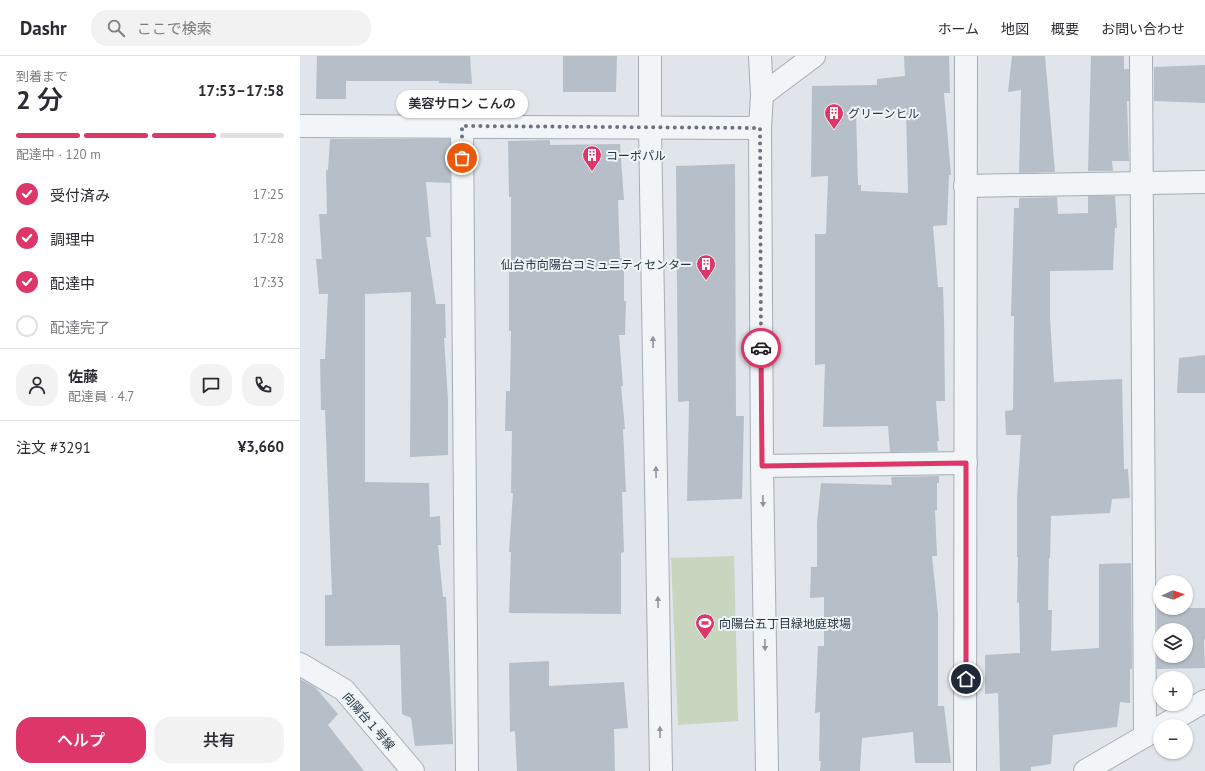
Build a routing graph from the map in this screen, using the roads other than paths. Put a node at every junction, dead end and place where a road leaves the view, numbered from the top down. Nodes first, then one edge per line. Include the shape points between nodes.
1 (650, 56) edge
2 (760, 56) edge
3 (814, 56) edge
4 (966, 56) edge
5 (1141, 56) edge
6 (762, 95) junction
7 (300, 126) edge
8 (462, 126) junction
9 (650, 128) junction
10 (760, 128) junction
11 (1205, 182) edge
12 (1141, 183) junction
13 (965, 186) junction
14 (966, 463) junction
15 (762, 466) junction
16 (300, 664) edge
17 (1205, 701) edge
18 (1156, 719) edge
19 (1175, 719) edge
20 (1153, 732) edge
21 (413, 771) edge
22 (467, 771) edge
23 (661, 771) edge
24 (767, 771) edge
25 (965, 771) edge
26 (1085, 771) edge

1 - 9 street
2 - 6 street
3 - 6 street
4 - 13 street
5 - 12 street
6 - 10 street
7 - 8 street
8 - 9 street
8 - 22 street
9 - 10 street
23 -> 9 street
10 - 15 street
11 - 12 street
12 - 13 street
12 - 18 street
13 - 14 street
14 - 15 street
14 - 25 street
15 -> 24 street
16 - 21 street, 向陽台１号線 via 344,690
17 - 19 street
20 - 26 street

